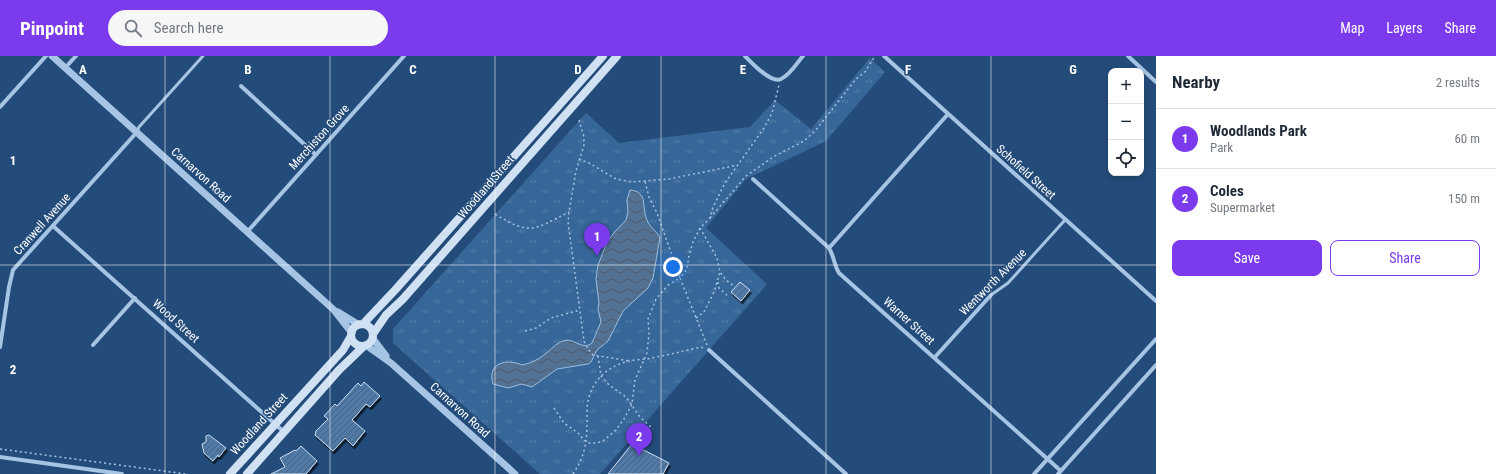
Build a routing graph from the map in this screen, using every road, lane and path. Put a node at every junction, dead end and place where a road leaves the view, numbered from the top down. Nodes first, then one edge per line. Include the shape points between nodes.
1 (46, 56) edge
2 (52, 56) edge
3 (76, 56) edge
4 (203, 56) edge
5 (404, 56) edge
6 (603, 56) edge
7 (617, 56) edge
8 (745, 56) edge
9 (803, 56) edge
10 (875, 56) edge
11 (884, 56) edge
12 (1128, 56) edge
13 (65, 68) junction
14 (780, 80) junction
15 (1156, 82) edge
16 (241, 86) dead end
17 (0, 107) edge
18 (948, 114) junction
19 (579, 120) dead end
20 (137, 132) junction
21 (316, 155) junction
22 (579, 159) junction
23 (738, 165) junction
24 (753, 179) dead end
25 (645, 181) junction
26 (569, 212) junction
27 (495, 214) dead end
28 (710, 218) junction
29 (1065, 220) junction
30 (53, 226) junction
31 (700, 228) junction
32 (248, 232) junction
33 (441, 238) junction
34 (450, 246) junction
35 (829, 248) junction
36 (720, 272) junction
37 (680, 278) junction
38 (718, 281) junction
39 (735, 287) dead end
40 (991, 295) joint
41 (729, 297) dead end
42 (134, 298) junction
43 (1156, 302) edge
44 (334, 310) junction
45 (580, 310) junction
46 (696, 318) junction
47 (361, 324) junction
48 (525, 331) dead end
49 (352, 334) junction
50 (1156, 338) edge
51 (369, 341) junction
52 (93, 345) dead end
53 (0, 347) edge
54 (709, 350) junction
55 (598, 356) junction
56 (935, 357) junction
57 (644, 359) junction
58 (630, 361) junction
59 (1156, 365) edge
60 (601, 376) junction
61 (632, 404) junction
62 (554, 408) dead end
63 (275, 425) junction
64 (653, 429) dead end
65 (284, 432) junction
66 (587, 443) junction
67 (0, 449) edge
68 (0, 457) edge
69 (1048, 459) junction
70 (255, 465) junction
71 (1060, 473) edge
72 (122, 474) edge
73 (186, 474) edge
74 (230, 474) edge
75 (247, 474) edge
76 (250, 474) edge
77 (515, 474) edge
78 (573, 474) edge
79 (846, 474) edge
80 (1034, 474) edge

1 - 17 street
2 - 13 street, Carnarvon Road
3 - 13 street
4 - 20 lane
5 - 21 street, Merchiston Grove
6 - 33 main road, Woodland Street
7 - 34 main road, Woodland Street
8 - 14 street via 770,78
9 - 14 street
10 - 28 path via 865,72 856,79 804,141 773,157 746,176
11 - 18 street, Schofield Street
12 - 15 street
13 - 20 street, Carnarvon Road
14 - 23 path via 772,113
16 - 21 street
18 - 29 street, Schofield Street
18 - 35 street
19 - 22 path via 584,145
20 - 30 street, Cranwell Avenue
20 - 32 street, Carnarvon Road
21 - 32 street, Merchiston Grove
22 - 25 path via 616,179
22 - 26 path
23 - 25 path via 669,179
23 - 28 path via 724,183
24 - 35 street, Warner Street
25 - 37 path
26 - 27 path via 542,226 531,228 520,227
26 - 45 path
28 - 31 path
29 - 40 lane, Wentworth Avenue via 1008,284
29 - 43 street, Schofield Street
30 - 42 street, Wood Street
30 - 53 street, Cranwell Avenue via 13,270
31 - 36 path via 717,258
31 - 37 path via 689,255 687,269
32 - 44 street, Carnarvon Road
33 - 34 main road
33 - 47 main road, Woodland Street
34 - 51 main road, Woodland Street via 386,315
35 - 56 street, Warner Street via 839,273
36 - 38 path
36 - 39 path
37 - 46 path
37 - 57 path via 668,285 656,299 648,320 648,343
38 - 41 path via 719,288
38 - 46 path via 704,312
40 - 56 street, Wentworth Avenue
42 - 52 street
42 - 63 street, Wood Street
44 - 47 street, Carnarvon Road
44 - 49 street, Carnarvon Road
45 - 48 path via 551,318 536,328
45 - 55 path via 584,341 593,355
46 - 54 path
47 - 49 main road via 353,329
47 - 51 main road via 370,327
49 - 51 main road via 354,343 360,346
49 - 63 main road, Woodland Street via 343,350
50 - 69 street
51 - 65 main road, Woodland Street via 339,370
51 - 77 street, Carnarvon Road
54 - 57 path via 701,347
54 - 79 street
55 - 58 path
55 - 60 path
56 - 69 street, Warner Street
57 - 58 path
57 - 61 path via 635,380
58 - 60 path via 612,368
59 - 71 street
60 - 61 path
60 - 66 path via 588,398
61 - 64 path via 640,417
61 - 66 path via 609,437 597,443
62 - 66 path via 564,424
63 - 65 street, Wood Street
63 - 74 main road, Woodland Street
65 - 70 main road, Woodland Street
66 - 78 path via 583,457
67 - 73 path
68 - 72 street
69 - 71 street, Warner Street
69 - 80 street
70 - 75 main road, Woodland Street
70 - 76 main road

